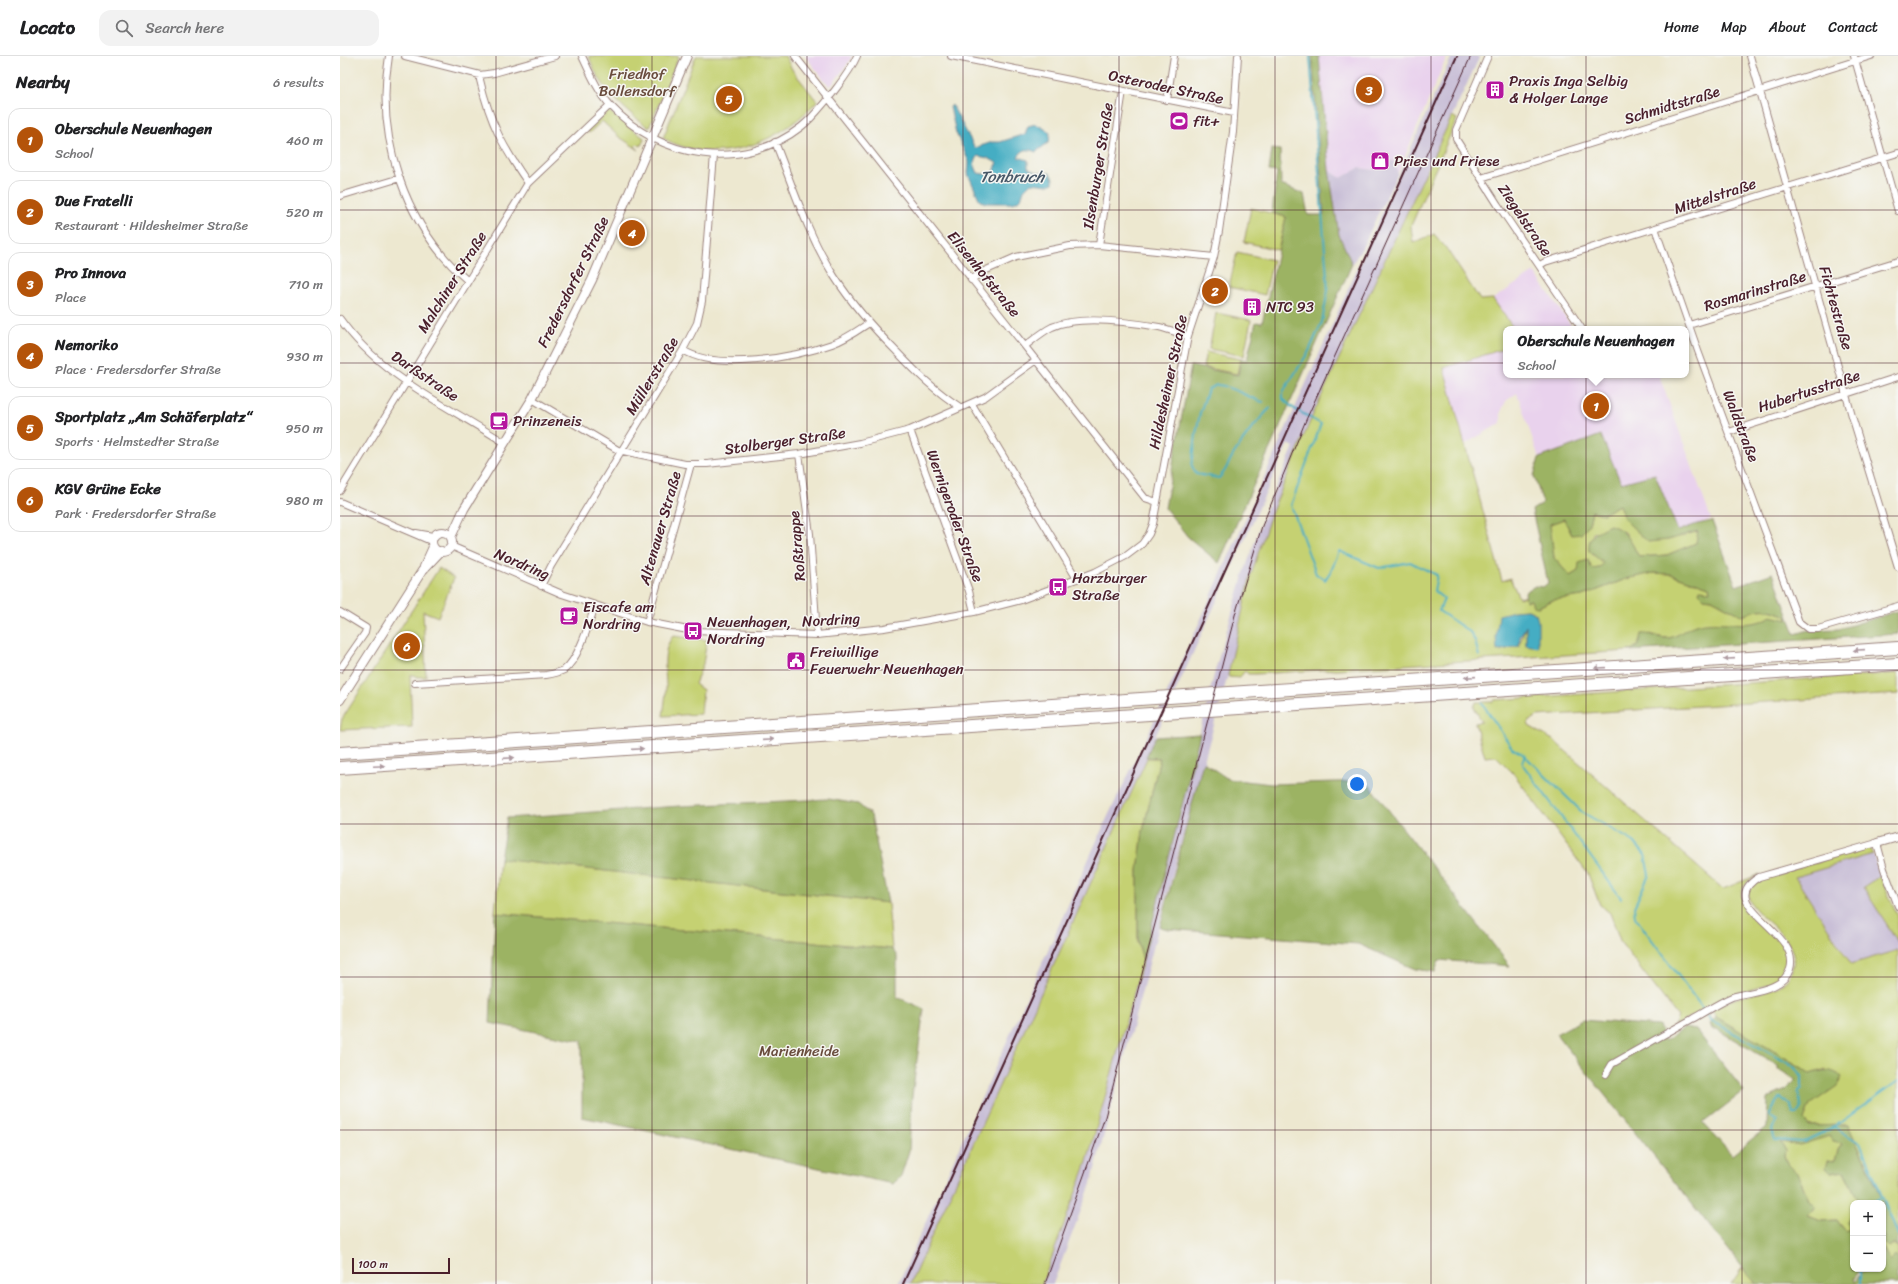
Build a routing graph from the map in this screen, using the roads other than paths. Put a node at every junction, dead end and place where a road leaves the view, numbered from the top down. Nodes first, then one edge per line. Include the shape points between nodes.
1 (389, 56) edge
2 (404, 56) edge
3 (555, 56) edge
4 (582, 56) edge
5 (687, 56) edge
6 (795, 56) edge
7 (857, 56) edge
8 (951, 56) edge
9 (1174, 56) edge
10 (1238, 56) edge
11 (1488, 56) edge
12 (1750, 56) edge
13 (1871, 56) edge
14 (1855, 58) edge
15 (480, 75) junction
16 (1760, 90) junction
17 (1123, 91) junction
18 (828, 98) junction
19 (1167, 100) junction
20 (610, 105) junction
21 (1234, 113) junction
22 (653, 138) junction
23 (776, 142) junction
24 (1898, 153) edge
25 (714, 156) junction
26 (1882, 157) junction
27 (400, 178) junction
28 (1481, 178) junction
29 (528, 183) junction
30 (1786, 186) junction
31 (340, 196) edge
32 (1898, 211) edge
33 (1655, 228) junction
34 (1099, 245) junction
35 (1214, 257) junction
36 (1898, 261) edge
37 (1540, 265) junction
38 (971, 280) junction
39 (468, 281) junction
40 (1815, 286) junction
41 (340, 320) edge
42 (869, 323) junction
43 (1689, 325) junction
44 (1580, 326) edge
45 (1188, 336) junction
46 (1025, 346) junction
47 (683, 350) junction
48 (1036, 360) junction
49 (1898, 377) edge
50 (406, 382) junction
51 (1845, 393) junction
52 (532, 399) junction
53 (972, 404) junction
54 (960, 407) junction
55 (910, 430) junction
56 (1729, 432) junction
57 (505, 443) junction
58 (621, 451) junction
59 (799, 454) junction
60 (690, 464) junction
61 (340, 491) edge
62 (340, 502) edge
63 (1157, 502) junction
64 (464, 509) junction
65 (1153, 524) joint
66 (444, 532) junction
67 (433, 541) junction
68 (451, 542) junction
69 (441, 551) junction
70 (1898, 568) edge
71 (422, 571) junction
72 (1077, 579) junction
73 (541, 586) junction
74 (595, 606) junction
75 (1898, 606) edge
76 (340, 612) edge
77 (974, 612) junction
78 (647, 622) junction
79 (817, 635) junction
80 (1898, 648) edge
81 (1898, 664) edge
82 (340, 669) edge
83 (415, 683) dead end
84 (340, 700) edge
85 (340, 754) edge
86 (340, 768) edge
87 (1898, 837) edge
88 (1877, 843) junction
89 (1898, 906) edge
90 (1606, 1074) dead end

1 - 27 street via 386,82 387,114 392,151
2 - 15 street
3 - 15 street
4 - 20 street
5 - 22 street, Fredersdorfer Straße
6 - 18 street, Elisenhofstraße
7 - 18 street
8 - 17 street, Osteroder Straße
9 - 19 street
10 - 21 street, Hildesheimer Straße
11 - 28 street, Ziegelstraße via 1456,130 1456,139
12 - 16 street, Fichtestraße
13 - 14 street, Schmidtstraße
14 - 16 street, Schmidtstraße
14 - 26 street
15 - 29 street via 487,109 502,144
16 - 28 street, Schmidtstraße
16 - 30 street, Fichtestraße
17 - 19 street, Osteroder Straße
17 - 34 street, Ilsenburger Straße
18 - 23 street via 800,128
18 - 38 street, Elisenhofstraße
19 - 21 street, Osteroder Straße
20 - 22 street via 631,124
20 - 29 street, Malchiner Straße
21 - 35 street, Hildesheimer Straße
22 - 25 street via 690,153
22 - 52 street, Fredersdorfer Straße via 592,280
23 - 25 street via 738,153
23 - 42 street via 822,254 845,292
24 - 26 street, Mittelstraße
25 - 47 street, Müllerstraße via 702,301 697,323
26 - 30 street, Mittelstraße
26 - 32 street
27 - 31 street
27 - 39 street via 409,203 427,234
28 - 37 street, Ziegelstraße
29 - 39 street, Malchiner Straße
30 - 33 street, Mittelstraße
30 - 40 street, Fichtestraße
33 - 37 street, Mittelstraße
33 - 43 street, Waldstraße
34 - 35 street
34 - 38 street via 1045,250 1016,257 982,272
35 - 45 street, Hildesheimer Straße
36 - 40 street, Rosmarinstraße
37 - 44 street, Ziegelstraße
38 - 46 street, Elisenhofstraße
39 - 50 street, Malchiner Straße
40 - 43 street, Rosmarinstraße
40 - 51 street, Fichtestraße
41 - 50 street, Darßstraße via 368,352
42 - 47 street via 832,344 782,357 743,361 714,360 699,358
42 - 54 street via 929,385
43 - 56 street, Waldstraße
45 - 46 street via 1137,324 1077,322 1053,327
45 - 63 street, Hildesheimer Straße
46 - 48 street, Elisenhofstraße
47 - 58 street, Müllerstraße
48 - 53 street, Stolberger Straße via 999,388
48 - 63 street, Elisenhofstraße via 1145,498
49 - 51 street, Hubertusstraße
50 - 57 street, Darßstraße
50 - 61 street, Malchiner Straße
51 - 56 street, Hubertusstraße
51 - 70 street, Fichtestraße
52 - 57 street, Fredersdorfer Straße
52 - 58 street, Stolberger Straße
53 - 54 street, Stolberger Straße
53 - 72 street
54 - 55 street, Stolberger Straße
55 - 59 street, Stolberger Straße via 860,443
55 - 77 street, Wernigeroder Straße
56 - 75 street, Waldstraße via 1799,622 1808,629 1818,629
57 - 64 street, Fredersdorfer Straße
58 - 60 street, Stolberger Straße
58 - 73 street, Müllerstraße
59 - 60 street, Stolberger Straße
59 - 79 street, Roßtrappe via 810,534
60 - 78 street, Altenauer Straße
62 - 67 street
63 - 65 street, Hildesheimer Straße
64 - 66 street, Fredersdorfer Straße
64 - 68 street, Fredersdorfer Straße
65 - 72 street, Nordring via 1149,534 1136,549
66 - 67 street via 438,532
66 - 68 street
67 - 69 street
67 - 71 street
68 - 69 street via 446,551
68 - 73 street, Nordring
69 - 71 street
71 - 84 street
72 - 77 street, Nordring via 1021,600
73 - 74 street, Nordring
74 - 78 street, Nordring
74 - 83 street via 575,656 560,672
76 - 82 street via 366,628
77 - 79 street, Nordring via 853,633
78 - 79 street, Nordring via 693,631
80 -> 85 highway
86 -> 81 highway
87 - 88 street
88 - 89 street
88 - 90 street via 1769,873 1749,884 1744,895 1749,907 1776,932 1789,951 1790,970 1786,976 1774,986 1731,998 1710,1008 1612,1064

